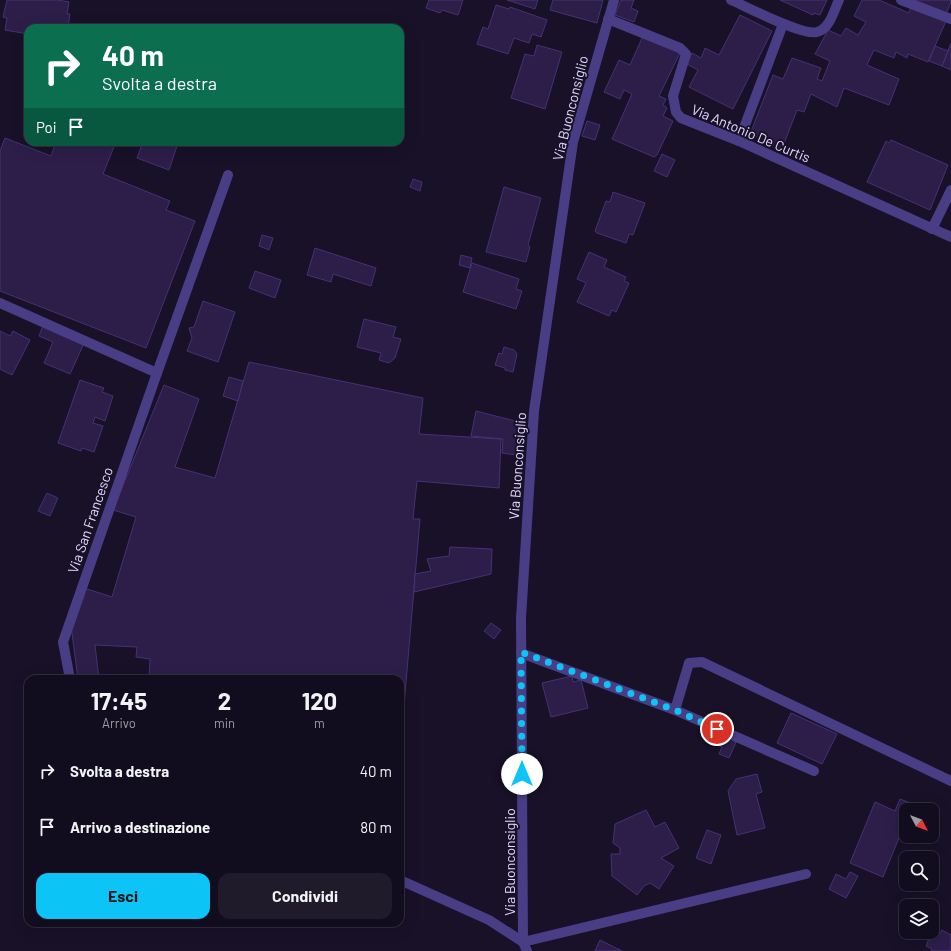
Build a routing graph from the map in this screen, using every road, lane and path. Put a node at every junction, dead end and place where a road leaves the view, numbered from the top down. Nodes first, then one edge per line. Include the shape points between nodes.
1 (614, 0) edge
2 (731, 0) edge
3 (839, 0) edge
4 (901, 0) edge
5 (608, 19) junction
6 (951, 19) edge
7 (783, 24) junction
8 (739, 141) junction
9 (228, 175) dead end
10 (951, 190) edge
11 (932, 229) junction
12 (951, 238) edge
13 (0, 303) edge
14 (157, 373) junction
15 (521, 652) junction
16 (69, 675) edge
17 (675, 710) junction
18 (814, 771) dead end
19 (951, 781) edge
20 (806, 874) dead end
21 (404, 882) edge
22 (525, 946) edge

1 - 5 street, Via Buonconsiglio
2 - 7 street
3 - 7 street via 827,26 817,32 806,32
4 - 6 street
5 - 8 street, Via Antonio De Curtis via 680,48 686,54 673,96 676,112 681,118
5 - 15 street, Via Buonconsiglio via 573,142 534,411
7 - 8 street
8 - 11 street, Via Antonio De Curtis
9 - 14 street, Via San Francesco
10 - 11 street
11 - 12 street, Via Antonio De Curtis
13 - 14 street
14 - 16 street, Via San Francesco via 63,642
15 - 17 street
15 - 22 street, Via Buonconsiglio
17 - 18 street
17 - 19 street via 689,663 702,662
20 - 22 street
21 - 22 street via 489,920

